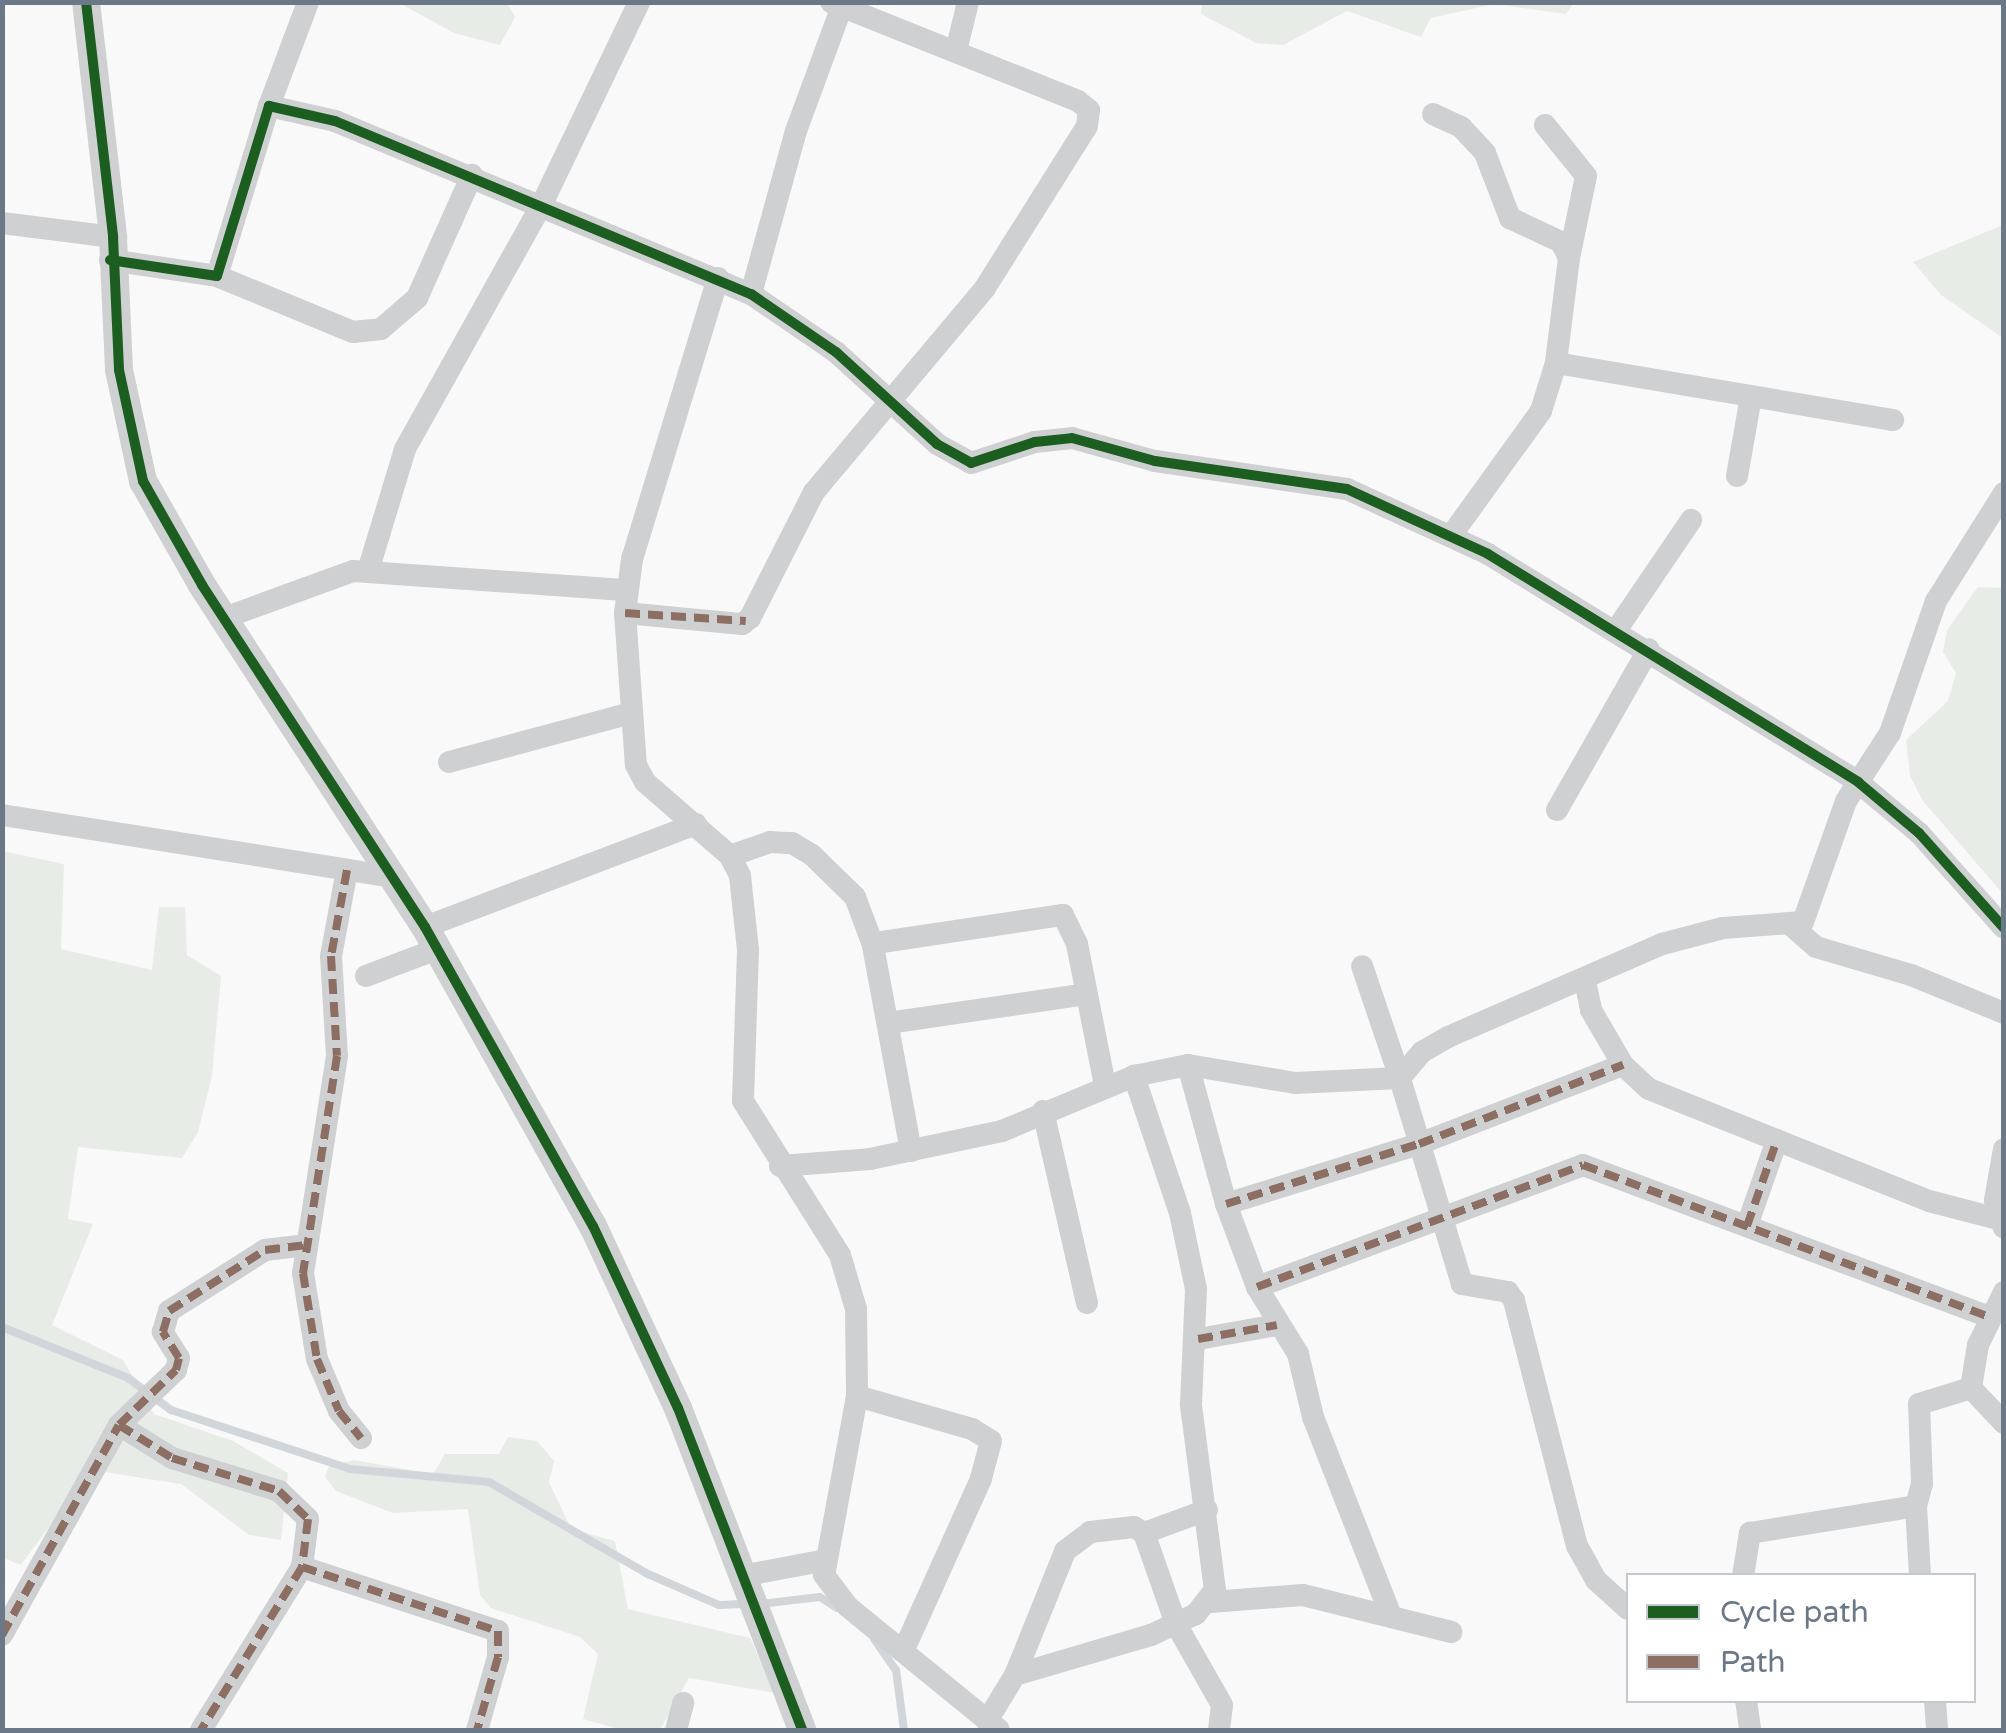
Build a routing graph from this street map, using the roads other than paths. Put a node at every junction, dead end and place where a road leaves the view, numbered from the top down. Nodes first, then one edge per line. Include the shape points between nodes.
1 (86, 2) edge
2 (308, 2) edge
3 (640, 2) edge
4 (968, 2) edge
5 (836, 4) edge
6 (956, 51) junction
7 (269, 106) junction
8 (1433, 114) dead end
9 (1545, 125) dead end
10 (472, 175) junction
11 (541, 206) junction
12 (2, 223) edge
13 (112, 248) junction
14 (1569, 258) junction
15 (217, 276) junction
16 (718, 278) junction
17 (751, 294) junction
18 (1556, 363) junction
19 (1751, 396) junction
20 (891, 400) junction
21 (1894, 420) dead end
22 (1737, 476) dead end
23 (2004, 493) edge
24 (1692, 520) dead end
25 (1450, 536) junction
26 (368, 571) junction
27 (626, 602) junction
28 (224, 618) junction
29 (1617, 629) junction
30 (1649, 649) junction
31 (630, 714) junction
32 (448, 762) dead end
33 (1858, 782) junction
34 (1557, 810) dead end
35 (2, 816) edge
36 (696, 824) junction
37 (730, 856) junction
38 (347, 870) junction
39 (390, 876) junction
40 (1793, 927) junction
41 (2004, 928) edge
42 (431, 938) junction
43 (872, 946) junction
44 (1362, 966) dead end
45 (366, 976) dead end
46 (1586, 981) junction
47 (1086, 994) junction
48 (2004, 1013) edge
49 (888, 1023) junction
50 (1188, 1065) junction
51 (1622, 1065) junction
52 (1134, 1076) junction
53 (1400, 1078) junction
54 (1105, 1086) junction
55 (1043, 1111) junction
56 (1777, 1140) junction
57 (1419, 1144) junction
58 (911, 1151) junction
59 (2002, 1164) edge
60 (780, 1166) junction
61 (1226, 1204) junction
62 (1444, 1222) junction
63 (2001, 1224) edge
64 (1747, 1226) junction
65 (307, 1245) junction
66 (1257, 1287) junction
67 (2004, 1292) edge
68 (1087, 1303) dead end
69 (1989, 1317) junction
70 (1278, 1325) junction
71 (1198, 1338) junction
72 (1970, 1388) junction
73 (857, 1396) junction
74 (127, 1417) junction
75 (2004, 1423) edge
76 (362, 1438) dead end
77 (1916, 1506) junction
78 (1207, 1510) junction
79 (1144, 1533) junction
80 (822, 1561) junction
81 (302, 1567) junction
82 (1743, 1573) edge
83 (1920, 1573) edge
84 (749, 1593) junction
85 (1212, 1602) junction
86 (1626, 1607) edge
87 (1390, 1616) junction
88 (1176, 1624) junction
89 (1451, 1632) dead end
90 (2, 1635) edge
91 (904, 1648) junction
92 (1015, 1675) junction
93 (683, 1703) dead end
94 (1746, 1703) edge
95 (1935, 1703) edge
96 (993, 1726) edge
97 (201, 1730) edge
98 (477, 1730) edge
99 (676, 1730) edge
100 (802, 1730) edge
101 (1219, 1730) edge
102 (1750, 1730) edge
103 (1937, 1730) edge

1 - 13 street
2 - 7 street
3 - 11 street
4 - 6 street
5 - 6 street
5 - 17 street
6 - 20 street via 1078,101 1089,116 985,288
7 - 10 street via 335,122
7 - 15 street
8 - 14 street via 1461,127 1485,153 1510,218 1561,242
9 - 14 street via 1586,176
10 - 11 street
10 - 15 street via 417,298 381,329 352,332
11 - 16 street
11 - 26 street via 405,448
12 - 13 street
13 - 15 street
13 - 28 street via 131,449 157,512
14 - 18 street
16 - 17 street
16 - 27 street via 647,500
17 - 20 street via 823,342
18 - 19 street
18 - 25 street via 1531,428
19 - 21 street
19 - 22 street
20 - 25 street via 937,444 971,462 1072,438 1154,461 1347,489
20 - 27 street via 814,492 750,618 742,624
23 - 33 street via 1936,601 1890,733
24 - 29 street
25 - 29 street
26 - 27 street
26 - 28 street via 332,576
27 - 31 street
28 - 39 street
29 - 30 street
30 - 33 street
30 - 34 street
31 - 32 street
31 - 36 street via 636,765 645,782
33 - 40 street via 1811,908
33 - 41 street via 1919,834
35 - 38 street
36 - 37 street
36 - 42 street
37 - 43 street via 770,842 792,843 812,855 855,897
37 - 60 street via 747,912 742,1101
38 - 39 street
38 - 65 street via 330,956 337,1056
39 - 42 street
40 - 46 street via 1724,928 1662,944
40 - 48 street via 1816,948 1911,975
42 - 45 street
42 - 84 street via 616,1272 678,1408
43 - 47 street via 1063,915 1074,933
43 - 49 street
44 - 53 street
46 - 51 street via 1592,1010
46 - 53 street via 1448,1037 1422,1052
47 - 49 street
47 - 54 street
49 - 58 street
50 - 52 street
50 - 53 street via 1295,1084
50 - 61 street
51 - 56 street via 1662,1096
51 - 57 street
52 - 54 street
52 - 71 street via 1180,1213
53 - 57 street
54 - 55 street
55 - 58 street via 1002,1131
55 - 68 street
56 - 63 street
56 - 64 street
57 - 61 street
57 - 62 street
58 - 60 street
59 - 63 street
60 - 73 street via 821,1221 849,1280 859,1340
61 - 66 street
62 - 64 street via 1583,1166
62 - 66 street
62 - 86 street via 1462,1284 1508,1292 1514,1300 1577,1546 1596,1580
64 - 69 street
65 - 74 street via 265,1250 169,1311 163,1332 178,1358 166,1385
65 - 76 street via 303,1273 317,1359 338,1410
66 - 70 street
67 - 69 street
69 - 72 street
70 - 71 street
70 - 87 street via 1298,1354 1314,1417
71 - 78 street via 1192,1404
72 - 75 street
72 - 77 street via 1918,1404 1922,1484
73 - 80 street
73 - 91 street via 972,1429 991,1441 981,1479
74 - 81 street via 172,1458 293,1499 311,1530
74 - 90 street
77 - 82 street via 1750,1533
77 - 83 street
78 - 79 street
78 - 85 street
79 - 88 street
79 - 92 street via 1134,1526 1090,1532 1064,1550
80 - 84 street
80 - 91 street via 830,1589
81 - 97 street
81 - 98 street via 498,1631 498,1657
84 - 100 street
85 - 87 street via 1302,1594
85 - 88 street
87 - 89 street
88 - 92 street
88 - 101 street via 1222,1705
91 - 96 street
92 - 96 street
93 - 99 street
94 - 102 street
95 - 103 street

